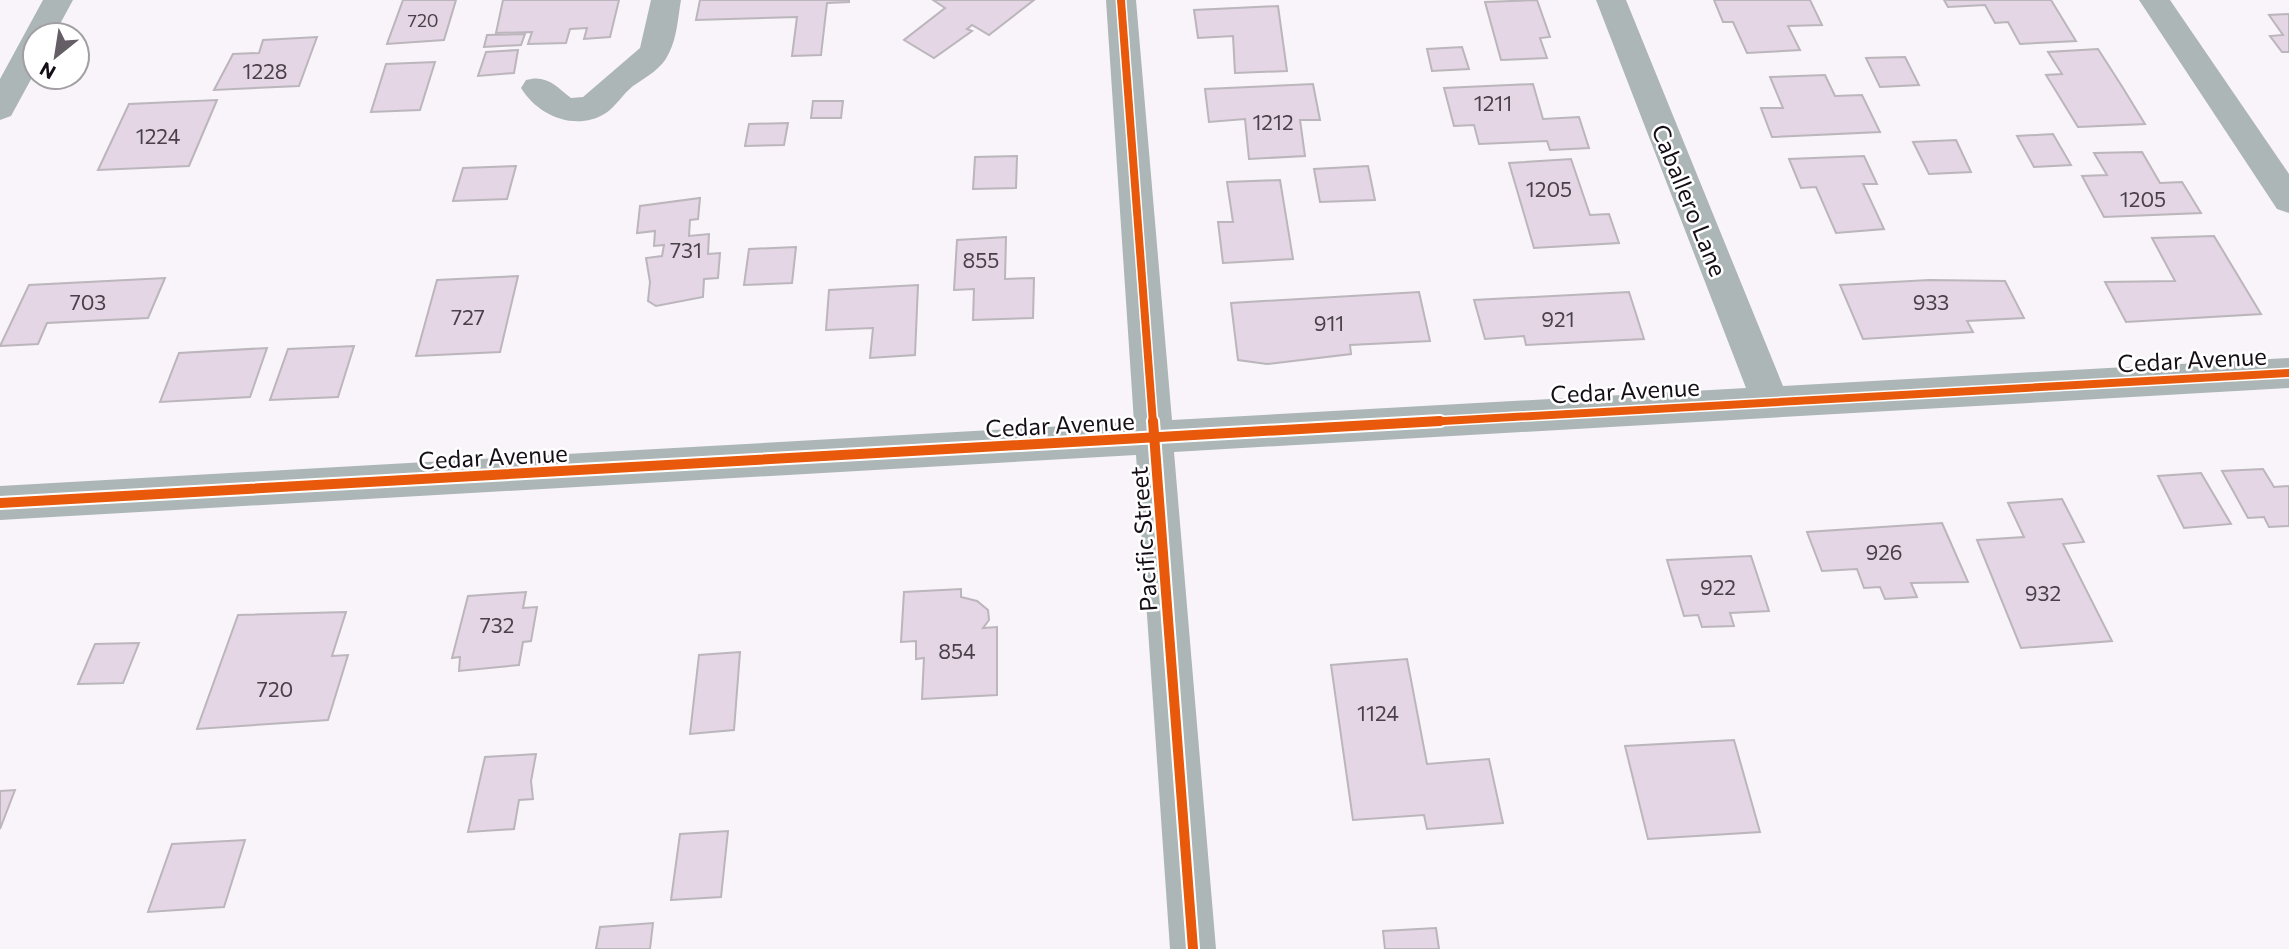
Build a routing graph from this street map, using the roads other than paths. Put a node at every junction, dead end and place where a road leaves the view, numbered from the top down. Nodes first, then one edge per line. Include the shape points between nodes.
1 (58, 0) edge
2 (666, 0) edge
3 (1121, 0) edge
4 (1611, 0) edge
5 (2154, 0) edge
6 (47, 21) edge
7 (21, 69) edge
8 (537, 88) dead end
9 (0, 108) edge
10 (2289, 200) edge
11 (2289, 373) edge
12 (1770, 401) junction
13 (1154, 438) junction
14 (0, 503) edge
15 (1193, 949) edge

1 - 6 street
2 - 8 street via 655,51 594,105 563,109
3 - 13 street, Pacific Street
4 - 12 street, Caballero Lane
5 - 10 street
7 - 9 street
11 - 12 street, Cedar Avenue
12 - 13 street, Cedar Avenue
13 - 14 street, Cedar Avenue
13 - 15 street, Pacific Street

